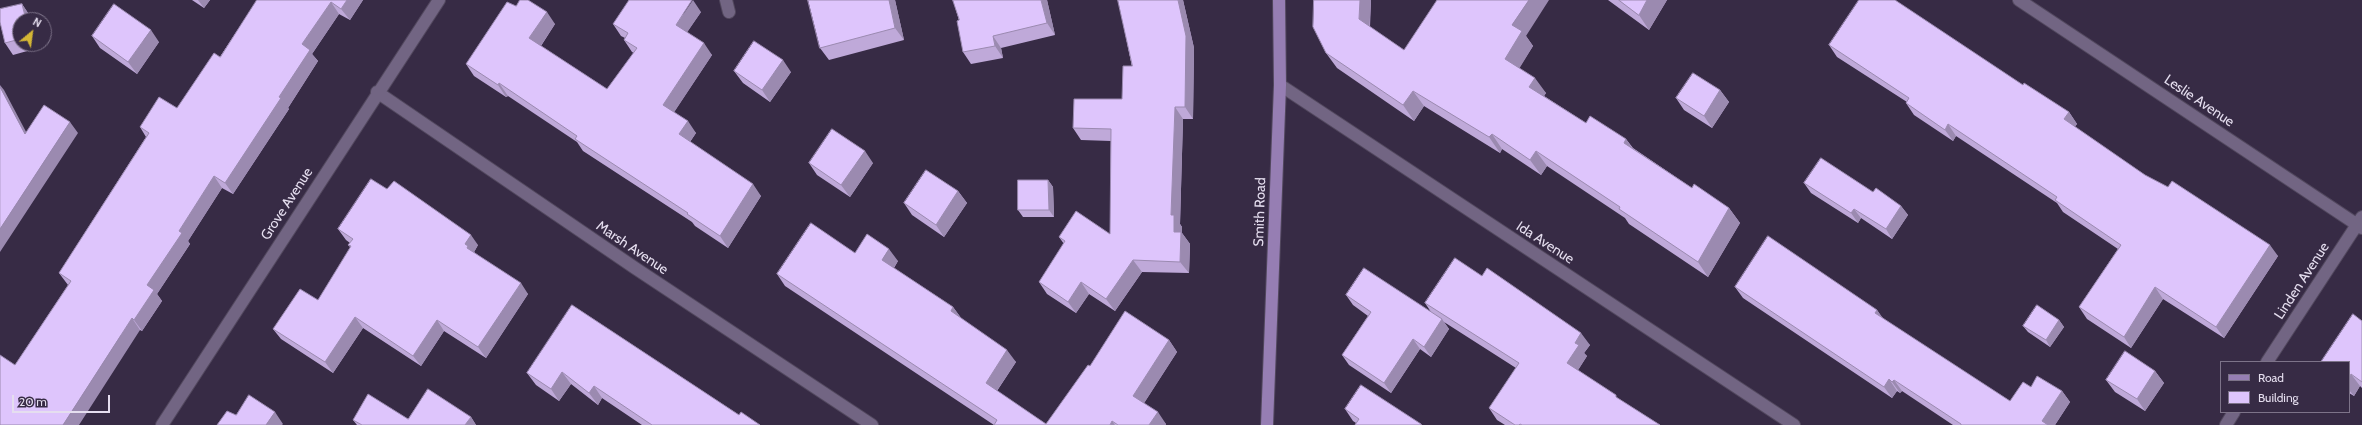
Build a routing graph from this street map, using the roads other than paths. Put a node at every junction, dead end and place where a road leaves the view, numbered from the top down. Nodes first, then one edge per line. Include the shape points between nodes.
1 (439, 0) edge
2 (1279, 0) edge
3 (2019, 0) edge
4 (1280, 86) junction
5 (377, 92) junction
6 (2360, 223) edge
7 (2268, 361) edge
8 (2233, 413) edge
9 (162, 425) edge
10 (872, 425) edge
11 (1267, 425) edge
12 (1794, 425) edge
13 (2226, 425) edge

1 - 5 street, Grove Avenue
2 - 4 main road, Smith Road
3 - 6 street, Leslie Avenue
4 - 11 main road, Smith Road
4 - 12 street, Ida Avenue
5 - 9 street, Grove Avenue
5 - 10 street, Marsh Avenue via 635,268
6 - 7 street, Linden Avenue
8 - 13 street

